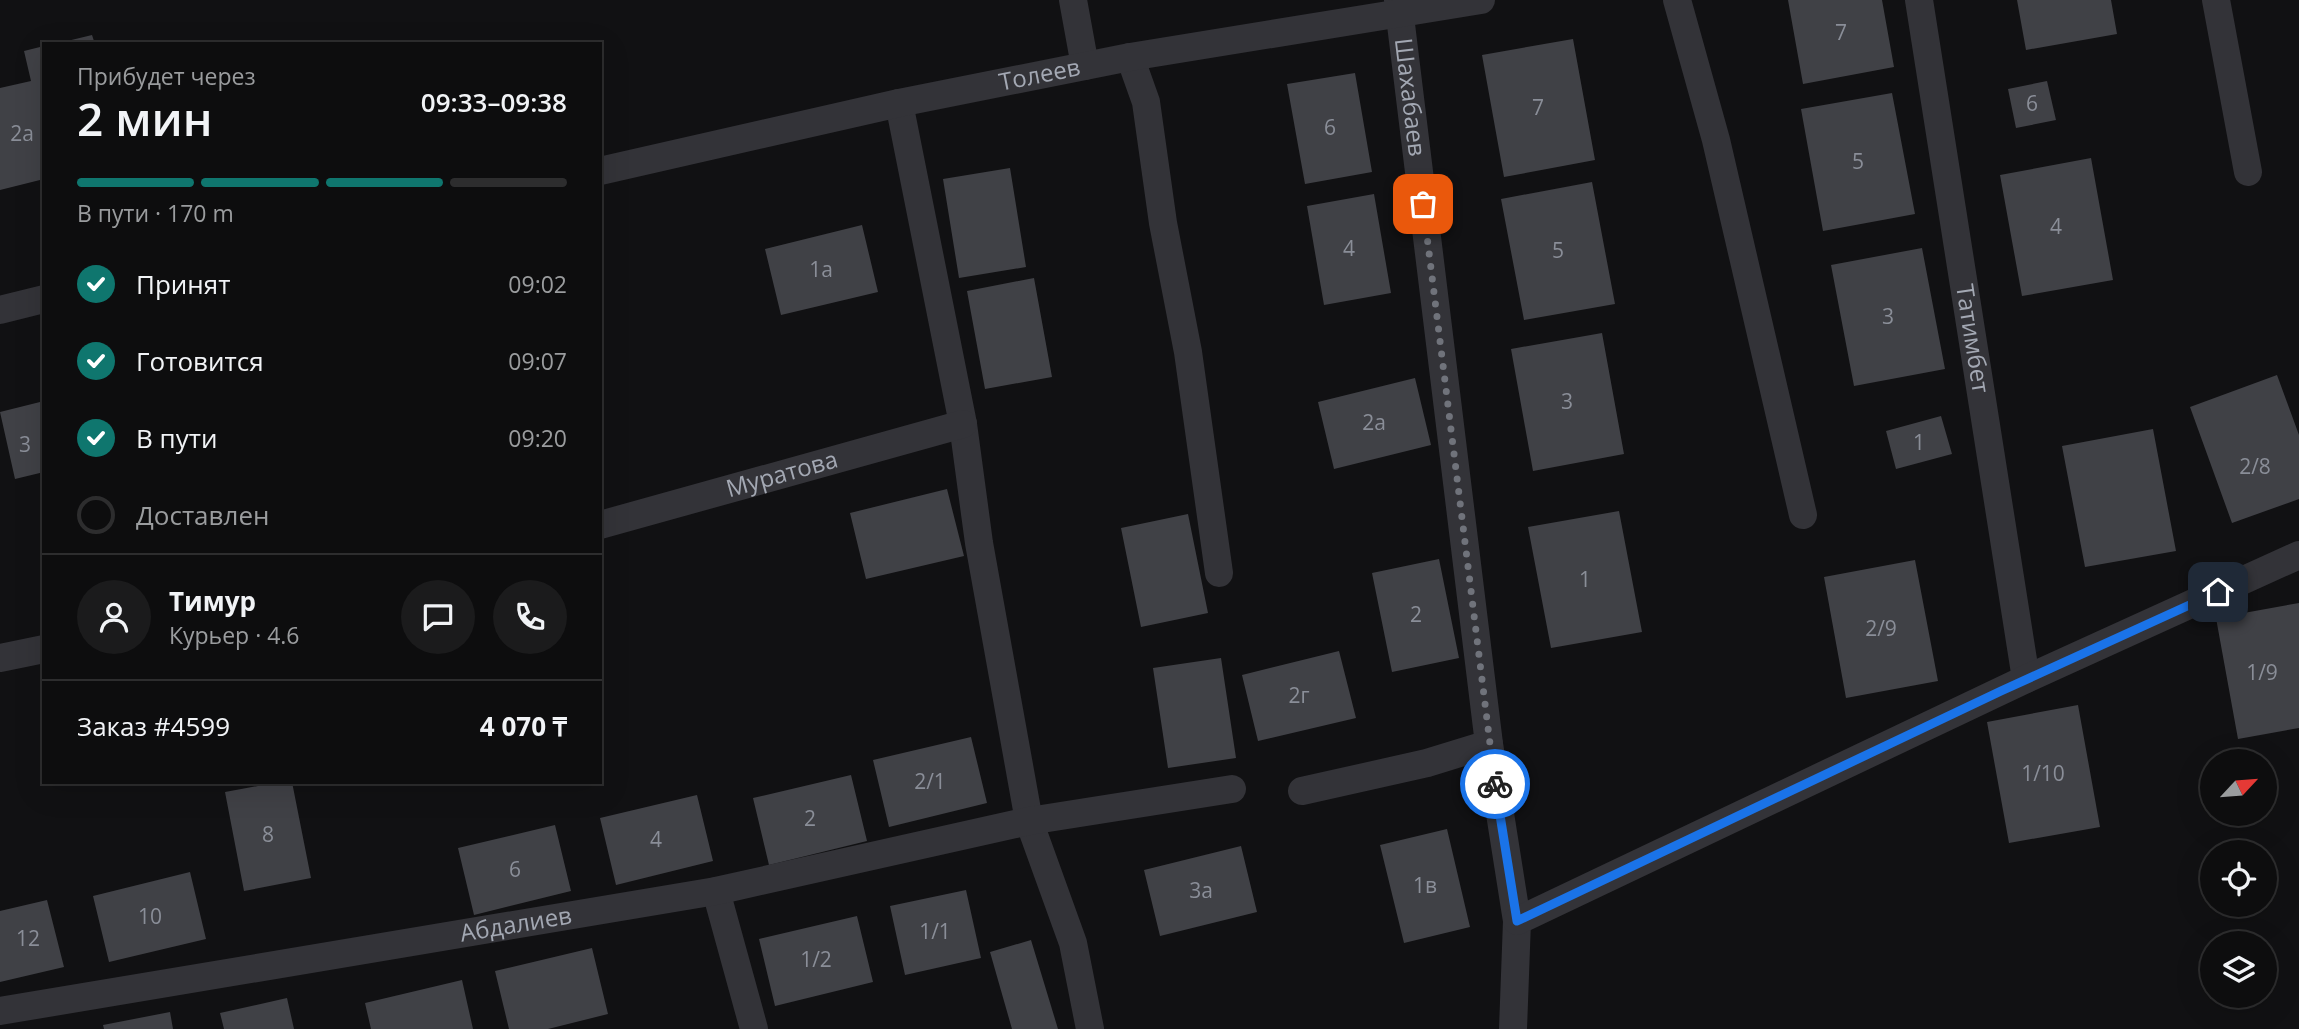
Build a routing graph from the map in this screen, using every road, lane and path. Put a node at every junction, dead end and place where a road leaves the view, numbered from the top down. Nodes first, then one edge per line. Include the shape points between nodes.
1 (1073, 0) edge
2 (1481, 0) edge
3 (1677, 0) edge
4 (1919, 0) edge
5 (2216, 0) edge
6 (1399, 8) edge
7 (1130, 57) junction
8 (1085, 66) junction
9 (899, 103) junction
10 (602, 171) edge
11 (2248, 172) dead end
12 (42, 300) edge
13 (0, 310) edge
14 (963, 424) junction
15 (1803, 515) dead end
16 (602, 524) edge
17 (2299, 555) edge
18 (1219, 573) dead end
19 (42, 649) edge
20 (0, 659) edge
21 (2026, 679) junction
22 (1489, 744) junction
23 (1232, 789) dead end
24 (1302, 791) dead end
25 (1028, 821) junction
26 (716, 891) junction
27 (1517, 921) junction
28 (0, 1012) edge
29 (754, 1029) edge
30 (1090, 1029) edge
31 (1513, 1029) edge

1 - 8 street
2 - 6 street, Толеев
3 - 15 street via 1716,140
4 - 21 street, Татимбет
5 - 11 street
6 - 7 street, Толеев
6 - 22 street, Шахабаев
7 - 8 street, Толеев
7 - 18 street via 1146,102
8 - 9 street, Толеев
9 - 10 street, Толеев
9 - 14 street
12 - 13 street
14 - 16 street, Муратова
14 - 25 street
17 - 21 street
19 - 20 street
21 - 27 street
22 - 24 street
22 - 27 street, Шахабаев
23 - 25 street, Абдалиев
25 - 26 street, Абдалиев
25 - 30 street via 1073,943
26 - 28 street, Абдалиев
26 - 29 street
27 - 31 street, Шахабаев

